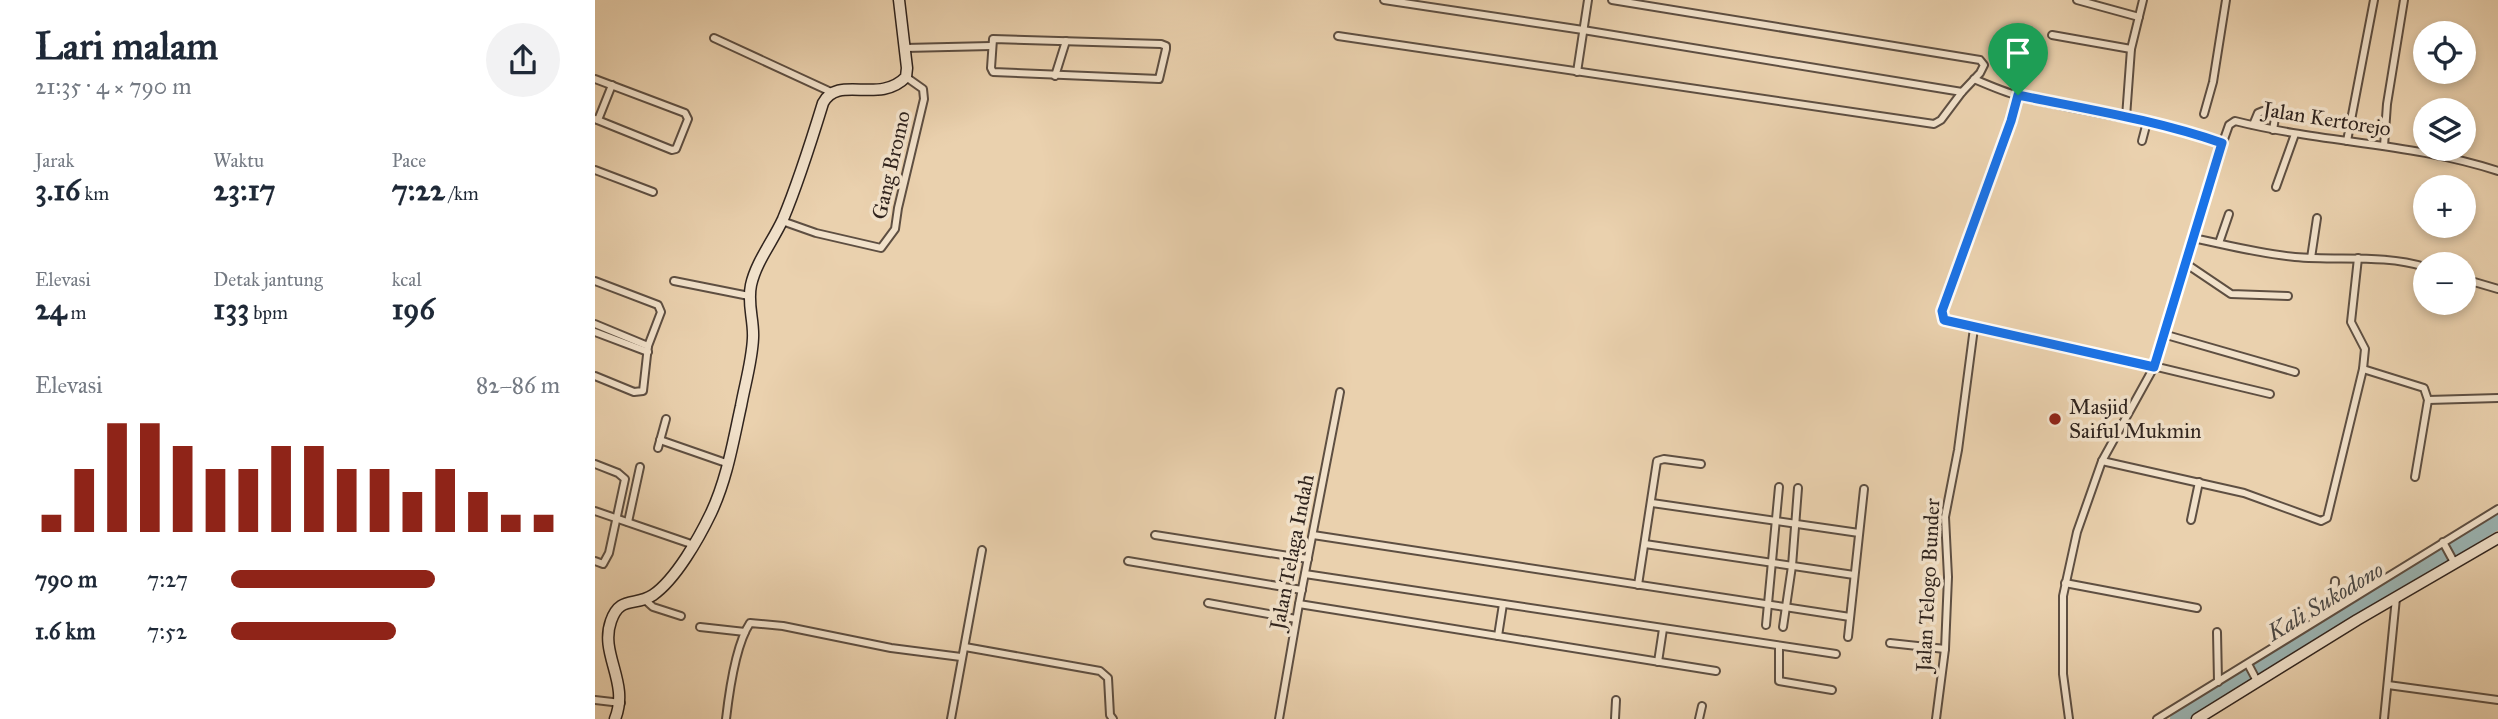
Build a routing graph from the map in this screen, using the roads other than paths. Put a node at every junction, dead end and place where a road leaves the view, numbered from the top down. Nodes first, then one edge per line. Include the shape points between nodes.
1 (899, 0) edge
2 (1384, 0) edge
3 (1588, 0) edge
4 (1612, 0) edge
5 (2077, 0) edge
6 (2143, 0) edge
7 (2226, 0) edge
8 (2374, 0) edge
9 (2404, 0) edge
10 (2139, 17) junction
11 (1583, 30) junction
12 (2052, 35) dead end
13 (1338, 36) dead end
14 (714, 38) dead end
15 (1066, 41) junction
16 (991, 46) junction
17 (905, 48) junction
18 (2131, 49) junction
19 (1577, 72) junction
20 (1055, 76) junction
21 (906, 77) junction
22 (595, 79) edge
23 (1973, 79) junction
24 (611, 85) junction
25 (831, 92) junction
26 (1962, 92) junction
27 (2018, 95) junction
28 (2204, 114) dead end
29 (2126, 117) junction
30 (596, 119) edge
31 (2147, 122) junction
32 (2253, 125) junction
33 (2273, 130) junction
34 (2295, 134) junction
35 (2142, 141) dead end
36 (2347, 141) junction
37 (2222, 143) junction
38 (2383, 146) junction
39 (595, 170) edge
40 (2498, 171) edge
41 (2276, 187) dead end
42 (653, 192) dead end
43 (2229, 215) dead end
44 (2317, 218) dead end
45 (782, 221) junction
46 (2193, 237) junction
47 (2219, 243) junction
48 (2311, 258) junction
49 (2358, 258) junction
50 (2185, 263) junction
51 (2413, 263) edge
52 (595, 281) edge
53 (674, 281) dead end
54 (2476, 283) edge
55 (2498, 289) edge
56 (748, 296) junction
57 (2288, 296) dead end
58 (595, 324) edge
59 (1974, 327) junction
60 (595, 332) edge
61 (2163, 334) junction
62 (648, 349) junction
63 (2154, 367) junction
64 (2363, 369) junction
65 (2295, 372) dead end
66 (595, 376) edge
67 (1340, 392) dead end
68 (2270, 394) dead end
69 (2498, 398) edge
70 (2428, 400) junction
71 (666, 419) dead end
72 (660, 440) junction
73 (658, 449) dead end
74 (2102, 461) junction
75 (595, 464) edge
76 (729, 464) junction
77 (1701, 464) dead end
78 (640, 467) dead end
79 (2415, 477) dead end
80 (2199, 482) junction
81 (1779, 487) dead end
82 (1798, 488) dead end
83 (1864, 489) dead end
84 (1652, 503) junction
85 (2498, 509) edge
86 (595, 511) edge
87 (617, 519) junction
88 (2191, 520) dead end
89 (1775, 521) junction
90 (628, 522) junction
91 (1795, 524) junction
92 (1859, 533) junction
93 (1155, 535) dead end
94 (1313, 535) junction
95 (2498, 538) edge
96 (1645, 544) junction
97 (2444, 544) junction
98 (694, 545) junction
99 (982, 550) dead end
100 (1308, 559) junction
101 (595, 561) edge
102 (1128, 561) dead end
103 (1771, 563) junction
104 (2455, 564) junction
105 (1791, 566) junction
106 (1305, 574) junction
107 (1854, 575) junction
108 (2335, 581) dead end
109 (2065, 583) junction
110 (1638, 584) junction
111 (1302, 590) junction
112 (2396, 598) junction
113 (644, 599) junction
114 (1208, 603) dead end
115 (1299, 604) junction
116 (1503, 604) junction
117 (1767, 604) junction
118 (1786, 607) junction
119 (2197, 608) dead end
120 (2327, 612) junction
121 (681, 616) dead end
122 (1850, 617) junction
123 (1293, 618) junction
124 (1766, 625) dead end
125 (700, 627) dead end
126 (1783, 627) dead end
127 (1663, 629) junction
128 (745, 632) junction
129 (2217, 632) dead end
130 (1498, 636) junction
131 (1848, 637) dead end
132 (1890, 643) dead end
133 (965, 647) junction
134 (1779, 647) junction
135 (1945, 649) junction
136 (1836, 654) dead end
137 (961, 656) junction
138 (1658, 662) junction
139 (1716, 671) dead end
140 (2252, 672) junction
141 (2218, 682) junction
142 (2388, 685) junction
143 (1832, 690) dead end
144 (1616, 700) dead end
145 (2498, 700) edge
146 (595, 701) edge
147 (621, 703) junction
148 (1702, 706) dead end
149 (615, 719) edge
150 (726, 719) edge
151 (951, 719) edge
152 (1113, 719) edge
153 (1279, 719) edge
154 (1615, 719) edge
155 (1699, 719) edge
156 (1936, 719) edge
157 (2069, 719) edge
158 (2157, 719) edge
159 (2197, 719) edge
160 (2384, 719) edge

1 - 17 street
2 - 11 street
3 - 11 street
4 - 23 street via 1980,60 1983,69
5 - 10 street
6 - 10 street
7 - 28 street
8 - 36 street
9 - 38 street
10 - 18 street
11 - 19 street
11 - 26 street
12 - 18 street
13 - 19 street
14 - 25 street
15 - 16 street via 993,39
15 - 20 street
15 - 20 street via 1164,44 1161,76 1157,80
16 - 17 street
16 - 20 street via 993,72
17 - 21 street
18 - 29 street
19 - 26 street via 1934,124
21 - 25 street via 886,90
21 - 45 street, Gang Bromo via 923,89 924,99 896,227 881,248
22 - 24 street
23 - 26 street
23 - 27 street
24 - 30 street
24 - 30 street via 685,113 688,119 676,149
25 - 45 street via 823,103
27 - 29 street
27 - 59 street via 1942,311 1944,320
29 - 31 street
31 - 35 street
31 - 37 street
32 - 33 street, Jalan Kertorejo
32 - 33 street via 2263,111 2275,118
32 - 37 street, Jalan Kertorejo via 2232,122
33 - 34 street, Jalan Kertorejo
34 - 36 street, Jalan Kertorejo
34 - 41 street
36 - 38 street, Jalan Kertorejo
37 - 46 street
38 - 40 street, Jalan Kertorejo
39 - 42 street
43 - 47 street
44 - 48 street
45 - 56 street
46 - 47 street
46 - 50 street
47 - 48 street
48 - 49 street
49 - 51 street
49 - 64 street via 2351,322 2365,349
50 - 57 street via 2231,295
50 - 61 street
52 - 62 street via 660,308
53 - 56 street
54 - 55 street
56 - 76 street via 753,338
58 - 62 street
59 - 63 street
59 - 135 street, Jalan Telogo Bunder via 1945,517
60 - 62 street
61 - 63 street
61 - 65 street
62 - 66 street via 641,393
63 - 68 street
63 - 74 street
64 - 70 street via 2424,388
64 - 80 street via 2327,518 2321,521 2245,493
67 - 94 street, Jalan Telaga Indah
69 - 70 street
70 - 79 street
71 - 72 street
72 - 73 street
72 - 76 street
74 - 80 street
74 - 109 street
75 - 87 street via 625,479
76 - 98 street
77 - 84 street via 1658,459
78 - 90 street
80 - 88 street
81 - 89 street
82 - 91 street
83 - 92 street
84 - 89 street
84 - 96 street
85 - 97 street
86 - 87 street
87 - 90 street
87 - 101 street via 605,563
89 - 91 street
89 - 103 street
90 - 98 street
91 - 92 street
91 - 105 street
92 - 107 street
93 - 100 street
94 - 100 street, Jalan Telaga Indah
94 - 110 street
95 - 104 street
96 - 103 street
96 - 110 street
97 - 104 street
97 - 120 street
98 - 113 street via 672,576
99 - 133 street
100 - 106 street, Jalan Telaga Indah
102 - 111 street
103 - 105 street
103 - 117 street
104 - 112 street
105 - 107 street
105 - 118 street
106 - 111 street, Jalan Telaga Indah
106 - 116 street
107 - 122 street
108 - 120 street
109 - 119 street
109 - 157 street via 2063,674
110 - 117 street
111 - 115 street, Jalan Telaga Indah
112 - 140 street
112 - 142 street
113 - 121 street via 653,607
113 - 147 street via 622,604 609,626
114 - 123 street
115 - 123 street, Jalan Telaga Indah
115 - 130 street
116 - 127 street
116 - 130 street
117 - 118 street
117 - 124 street
118 - 122 street
118 - 126 street
120 - 140 street
122 - 131 street
123 - 153 street, Jalan Telaga Indah
125 - 128 street
127 - 134 street
127 - 138 street
128 - 137 street via 750,623 773,625
128 - 150 street
129 - 141 street
130 - 138 street
132 - 135 street
133 - 137 street
133 - 152 street via 1100,671 1108,678
134 - 136 street
134 - 143 street via 1781,682
135 - 156 street, Jalan Telogo Bunder
137 - 151 street
138 - 139 street
140 - 141 street
140 - 159 street
141 - 158 street
142 - 145 street
142 - 160 street
144 - 154 street
146 - 147 street
147 - 149 street
148 - 155 street

